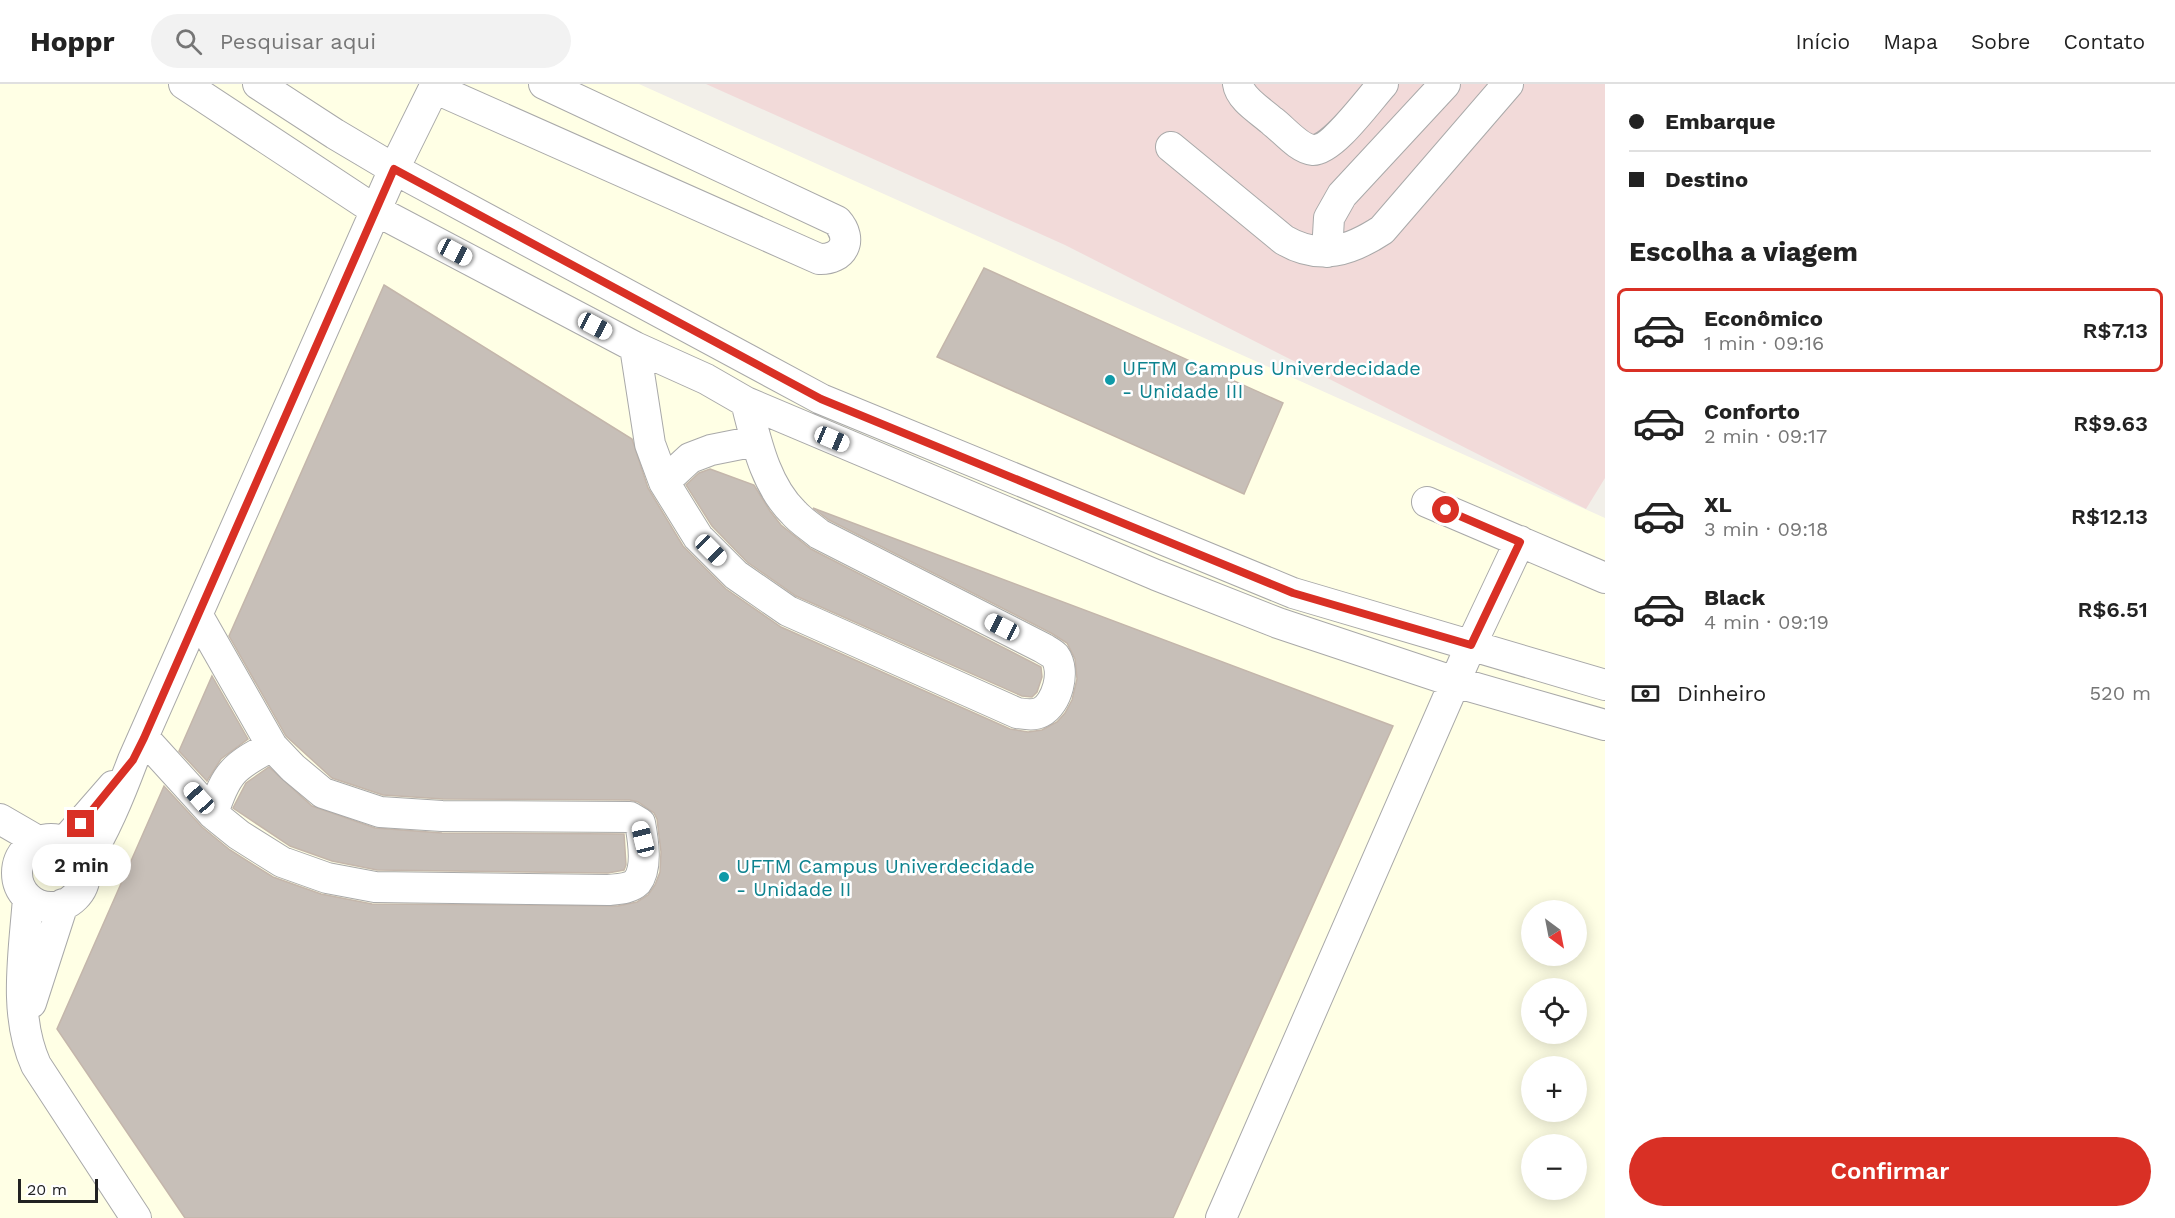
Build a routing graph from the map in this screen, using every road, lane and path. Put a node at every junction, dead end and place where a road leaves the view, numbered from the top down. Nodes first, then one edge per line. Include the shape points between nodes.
1 (184, 84) edge
2 (258, 84) edge
3 (544, 84) edge
4 (1238, 84) edge
5 (1383, 84) edge
6 (1445, 84) edge
7 (435, 86) edge
8 (1493, 89) edge
9 (1171, 147) dead end
10 (394, 169) junction
11 (375, 210) junction
12 (1327, 252) junction
13 (634, 346) junction
14 (722, 346) junction
15 (706, 379) junction
16 (746, 402) junction
17 (756, 441) junction
18 (664, 482) junction
19 (1427, 502) dead end
20 (1520, 542) junction
21 (1605, 578) edge
22 (198, 616) junction
23 (1471, 645) junction
24 (1455, 682) junction
25 (1605, 685) edge
26 (1605, 724) edge
27 (272, 746) junction
28 (138, 749) junction
29 (213, 814) junction
30 (0, 819) edge
31 (51, 841) junction
32 (0, 851) edge
33 (84, 865) junction
34 (23, 887) junction
35 (63, 904) junction
36 (23, 1026) junction
37 (136, 1218) edge
38 (1221, 1218) edge

1 - 11 lane
2 - 10 lane
3 - 7 lane via 837,221 846,239 841,252 831,259 819,259
4 - 5 lane via 1253,104 1305,147 1314,150 1329,144
6 - 12 lane via 1342,195 1329,218
7 - 10 lane
8 - 12 lane via 1382,230 1359,245
9 - 12 lane via 1284,240 1297,248
10 - 11 lane
10 - 14 lane
11 - 13 lane
11 - 22 lane
13 - 15 lane
13 - 18 lane via 650,444
14 - 15 lane
14 - 23 lane via 821,399 1293,593
15 - 16 lane
16 - 17 lane
16 - 24 lane via 1156,575 1278,623
17 - 18 lane via 690,458
17 - 18 lane via 774,488 793,513 819,534 1054,656 1060,677 1051,703 1041,712 1017,713 788,610 736,575 699,537
19 - 20 lane
20 - 21 lane
20 - 23 lane
22 - 27 lane
22 - 28 lane
23 - 24 lane
23 - 25 lane
24 - 26 lane
24 - 38 lane
27 - 29 lane via 231,771
27 - 29 lane via 323,793 380,812 630,817 640,824 642,870 636,882 609,890 375,887 327,878 282,862
28 - 29 lane
28 - 31 lane via 96,807
28 - 33 lane via 105,828
30 - 31 lane
31 - 33 lane via 77,851
31 - 34 lane via 26,849 19,861
32 - 34 lane
33 - 35 lane via 81,888
34 - 35 lane via 40,905
34 - 36 lane
35 - 36 lane
36 - 37 lane via 36,1065

